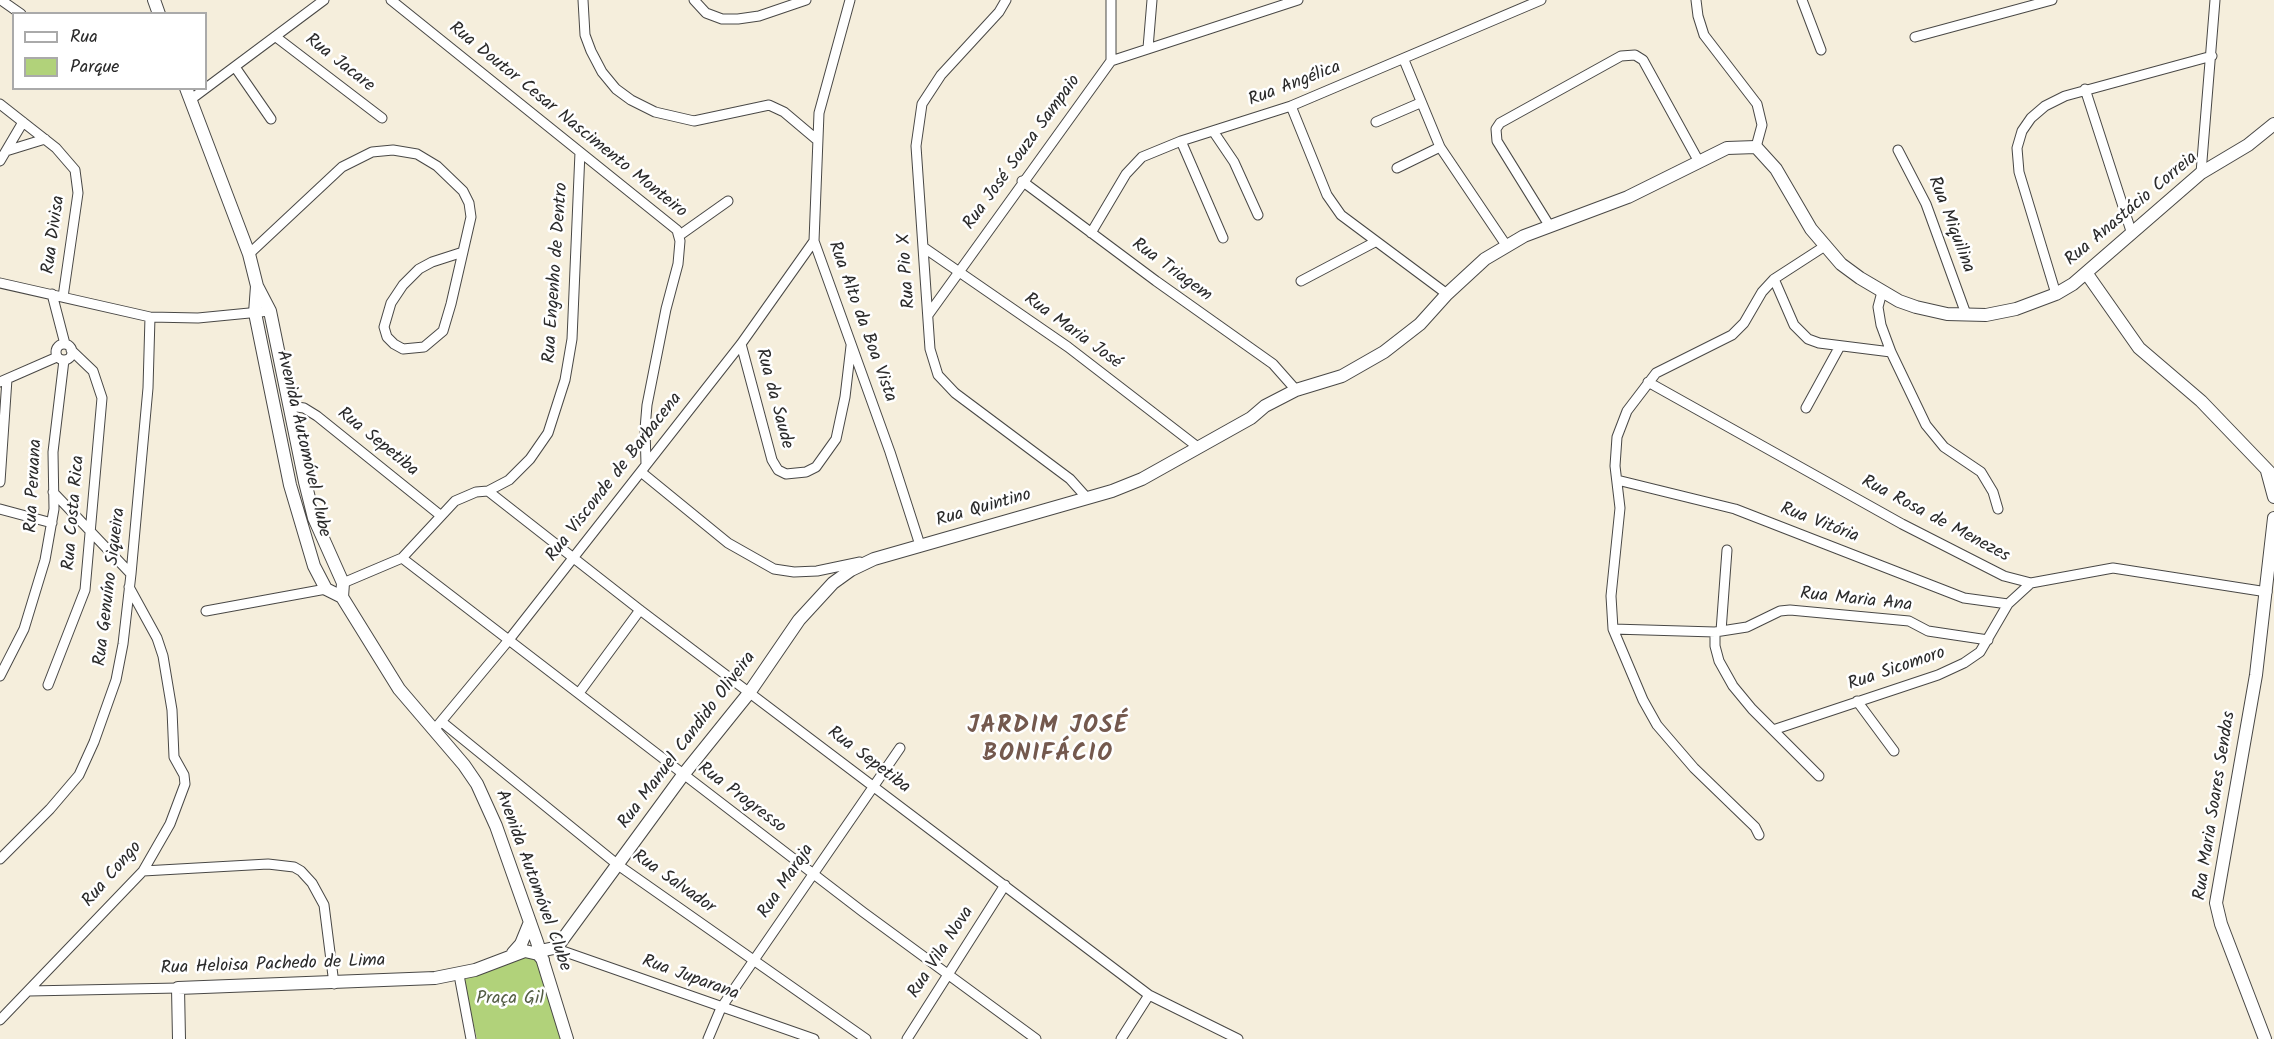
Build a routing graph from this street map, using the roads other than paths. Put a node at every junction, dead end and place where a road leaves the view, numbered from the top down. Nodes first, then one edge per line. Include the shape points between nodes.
1 (1, 0) edge
2 (324, 0) edge
3 (391, 0) edge
4 (583, 0) edge
5 (694, 0) edge
6 (806, 0) edge
7 (858, 0) edge
8 (1006, 0) edge
9 (1112, 0) edge
10 (1152, 0) edge
11 (1298, 0) edge
12 (1540, 0) edge
13 (1696, 0) edge
14 (1802, 0) edge
15 (2052, 0) edge
16 (2215, 0) edge
17 (849, 4) edge
18 (18, 12) edge
19 (276, 37) junction
20 (1915, 37) dead end
21 (1148, 48) junction
22 (1821, 50) dead end
23 (2212, 56) junction
24 (1404, 60) junction
25 (1111, 61) junction
26 (235, 67) junction
27 (207, 83) edge
28 (2085, 89) junction
29 (188, 94) edge
30 (1420, 103) junction
31 (0, 104) edge
32 (1291, 106) junction
33 (382, 118) dead end
34 (271, 119) dead end
35 (23, 122) junction
36 (1376, 122) dead end
37 (2274, 124) edge
38 (1213, 131) junction
39 (45, 139) junction
40 (816, 139) junction
41 (1181, 141) junction
42 (1440, 147) junction
43 (1756, 147) junction
44 (1898, 150) dead end
45 (6, 151) junction
46 (580, 152) junction
47 (1698, 160) junction
48 (0, 161) edge
49 (1397, 168) dead end
50 (2201, 173) junction
51 (1022, 181) junction
52 (728, 201) dead end
53 (1258, 215) dead end
54 (1549, 225) junction
55 (2131, 231) junction
56 (1091, 233) junction
57 (680, 235) junction
58 (1223, 238) dead end
59 (814, 241) junction
60 (1375, 242) junction
61 (1506, 245) junction
62 (1825, 246) junction
63 (923, 247) junction
64 (462, 252) junction
65 (249, 254) junction
66 (958, 271) junction
67 (2087, 274) junction
68 (1774, 279) junction
69 (1301, 281) dead end
70 (0, 283) edge
71 (16, 286) junction
72 (257, 286) junction
73 (0, 292) edge
74 (1882, 292) junction
75 (52, 294) junction
76 (1447, 294) junction
77 (2056, 294) junction
78 (63, 297) junction
79 (270, 310) junction
80 (255, 313) junction
81 (1966, 314) junction
82 (928, 315) junction
83 (150, 317) junction
84 (741, 344) junction
85 (852, 344) junction
86 (1840, 346) junction
87 (68, 347) junction
88 (1891, 352) junction
89 (61, 358) junction
90 (3, 381) edge
91 (1648, 381) junction
92 (1296, 390) junction
93 (273, 398) junction
94 (290, 406) junction
95 (1806, 408) dead end
96 (1199, 448) junction
97 (644, 468) junction
98 (2270, 474) edge
99 (1617, 480) junction
100 (0, 482) edge
101 (305, 482) junction
102 (290, 485) junction
103 (488, 491) junction
104 (53, 492) junction
105 (2274, 496) edge
106 (1087, 498) junction
107 (0, 509) edge
108 (1998, 509) dead end
109 (440, 515) junction
110 (2274, 518) edge
111 (52, 523) junction
112 (90, 530) junction
113 (920, 545) junction
114 (2272, 546) edge
115 (1727, 550) dead end
116 (402, 558) junction
117 (574, 558) junction
118 (874, 560) junction
119 (2272, 570) edge
120 (132, 574) junction
121 (343, 583) junction
122 (2031, 583) junction
123 (129, 587) junction
124 (326, 589) junction
125 (2266, 592) junction
126 (342, 597) junction
127 (2008, 604) junction
128 (640, 610) junction
129 (206, 611) dead end
130 (1613, 629) junction
131 (1718, 632) junction
132 (1988, 640) junction
133 (508, 641) junction
134 (0, 676) edge
135 (48, 685) dead end
136 (579, 693) junction
137 (749, 693) junction
138 (1857, 701) junction
139 (438, 726) junction
140 (1773, 730) junction
141 (900, 748) dead end
142 (1894, 751) dead end
143 (683, 775) junction
144 (1819, 776) dead end
145 (874, 786) junction
146 (1759, 835) dead end
147 (0, 859) edge
148 (618, 865) junction
149 (142, 871) junction
150 (813, 874) junction
151 (1005, 885) junction
152 (530, 922) junction
153 (554, 948) junction
154 (513, 953) junction
155 (542, 956) junction
156 (755, 960) junction
157 (459, 975) junction
158 (948, 975) junction
159 (334, 984) junction
160 (178, 988) junction
161 (29, 991) junction
162 (1149, 995) junction
163 (721, 1008) junction
164 (0, 1020) edge
165 (2264, 1038) edge
166 (179, 1039) edge
167 (471, 1039) edge
168 (567, 1039) edge
169 (708, 1039) edge
170 (814, 1039) edge
171 (866, 1039) edge
172 (907, 1039) edge
173 (1036, 1039) edge
174 (1120, 1039) edge
175 (1238, 1039) edge

1 - 18 street
2 - 19 street
3 - 46 street, Rua Doutor Cesar Nascimento Monteiro
4 - 40 street via 585,35 591,51 602,72 631,100 655,112 694,121 769,105 784,111
5 - 6 street via 706,13 738,20
7 - 17 street
8 - 63 street, Rua Pio X via 941,75 922,104 916,146
9 - 25 street
10 - 21 street
11 - 21 street
12 - 24 street, Rua Angélica
13 - 43 street via 1704,35 1757,104 1762,124
14 - 22 street
15 - 20 street
16 - 23 street
17 - 40 street, Rua Alto da Boa Vista via 819,113
19 - 26 street
19 - 33 street, Rua Jacare
21 - 25 street
23 - 28 street
23 - 50 street
24 - 30 street
24 - 32 street, Rua Angélica
25 - 51 street, Rua José Souza Sampaio
26 - 27 street
26 - 34 street
28 - 55 street
28 - 77 street via 2044,106 2022,131 2016,148 2019,172
29 - 65 main road, Avenida Automóvel Clube
30 - 36 street
30 - 42 street
31 - 35 street, Rua Divisa
32 - 38 street, Rua Angélica
32 - 60 street via 1333,205 1350,224
35 - 39 street, Rua Divisa
35 - 45 street
37 - 50 main road, Rua Anastácio Correia
38 - 41 street, Rua Angélica
38 - 53 street via 1234,162
39 - 45 street
39 - 78 street, Rua Divisa via 75,170 78,186
40 - 59 street, Rua Alto da Boa Vista
41 - 56 street, Rua Angélica via 1142,157 1133,165
41 - 58 street
42 - 49 street
42 - 61 street
43 - 47 main road, Rua Quintino via 1727,148
43 - 62 main road, Rua Anastácio Correia via 1776,169
44 - 81 street, Rua Miquilina via 1926,204
45 - 48 street
46 - 57 street, Rua Doutor Cesar Nascimento Monteiro via 666,219
46 - 103 street, Rua Engenho de Dentro via 572,339 559,403 548,433 531,459 509,480
47 - 54 main road, Rua Quintino via 1628,197
47 - 54 street via 1643,60 1635,55 1621,56 1500,123 1496,129 1497,141
50 - 55 main road, Rua Anastácio Correia
51 - 56 street, Rua Triagem
51 - 66 street, Rua José Souza Sampaio
52 - 57 street
54 - 61 main road, Rua Quintino
55 - 67 main road, Rua Anastácio Correia
56 - 92 street, Rua Triagem via 1273,364
57 - 97 street, Rua Doutor Cesar Nascimento Monteiro via 678,264 647,405
59 - 84 street, Rua Visconde de Barbacena
59 - 85 street, Rua Alto da Boa Vista
60 - 69 street
60 - 76 street
61 - 76 main road, Rua Quintino
62 - 68 street
62 - 74 main road, Rua Anastácio Correia via 1841,264
63 - 66 street, Rua Maria José
63 - 82 street, Rua Pio X
64 - 64 street via 443,331 424,347 403,349 394,344 384,327 391,303 403,285 419,269
64 - 65 street via 471,217 463,191 437,166 417,154 393,150 372,152 342,166
65 - 72 main road, Avenida Automóvel Clube
66 - 82 street, Rua José Souza Sampaio
66 - 96 street, Rua Maria José via 1068,347
67 - 77 main road, Rua Anastácio Correia
67 - 98 main road via 2139,348 2201,400
68 - 86 street via 1801,333 1818,343
68 - 91 street via 1732,335 1665,367
70 - 71 street
71 - 73 street
71 - 75 street
72 - 79 main road, Avenida Automóvel Clube
72 - 80 main road, Avenida Automóvel Clube
74 - 81 main road, Rua Anastácio Correia via 1916,307
74 - 88 street via 1878,307
75 - 78 street
75 - 87 street
76 - 92 main road, Rua Quintino via 1404,338 1342,376
77 - 81 main road, Rua Anastácio Correia via 2006,311
78 - 83 street
79 - 80 street
79 - 94 main road, Avenida Automóvel Clube
80 - 83 street
80 - 93 main road, Avenida Automóvel Clube
82 - 106 street, Rua Pio X via 933,363 945,384 1070,479
83 - 120 street, Rua Genuíno Siqueira
84 - 85 street, Rua da Saude via 772,460 778,470 795,475 816,466 836,439
84 - 97 street, Rua Visconde de Barbacena
85 - 113 street, Rua Alto da Boa Vista
86 - 88 street
86 - 95 street
87 - 89 street via 70,357
87 - 89 street via 57,348
87 - 112 street, Rua Costa Rica via 87,363 101,389
88 - 108 street via 1926,425 1944,447 1981,472
89 - 90 street
89 - 104 street, Rua Peruana
90 - 100 street
91 - 99 street via 1620,424 1615,451
91 - 122 street, Rua Rosa de Menezes via 1941,545 2004,576
92 - 96 main road, Rua Quintino
93 - 94 main road
93 - 102 main road, Avenida Automóvel Clube
94 - 101 main road, Avenida Automóvel Clube
94 - 109 street, Rua Sepetiba via 317,416
96 - 106 main road, Rua Quintino via 1142,479
97 - 117 street, Rua Visconde de Barbacena
97 - 118 street, Rua Quintino via 728,543 774,569 817,571
98 - 105 main road
99 - 127 street, Rua Vitória via 1735,509 1964,598
99 - 130 street via 1620,508 1611,596
101 - 102 main road
101 - 121 main road, Avenida Automóvel Clube via 314,518
102 - 124 main road, Avenida Automóvel Clube via 307,548
103 - 109 street, Rua Engenho de Dentro via 465,496
103 - 117 street, Rua Sepetiba
104 - 111 street, Rua Peruana
104 - 112 street
106 - 113 main road, Rua Quintino
107 - 111 street
109 - 116 street, Rua Engenho de Dentro
110 - 114 main road, Rua Maria Soares Sendas
111 - 134 street, Rua Peruana via 35,600
112 - 120 street
112 - 135 street, Rua Costa Rica via 82,603
113 - 118 main road, Rua Quintino
114 - 119 main road, Rua Maria Soares Sendas
115 - 131 street
116 - 121 street
116 - 133 street, Rua Progresso
117 - 128 street, Rua Sepetiba
117 - 133 street, Rua Visconde de Barbacena
118 - 137 main road, Rua Manuel Candido Oliveira via 851,570 816,599
119 - 125 main road, Rua Maria Soares Sendas
120 - 123 street, Rua Genuíno Siqueira
121 - 126 main road, Avenida Automóvel Clube
122 - 125 street, Rua Rosa de Menezes via 2113,568
122 - 127 street, Rua Sicomoro
123 - 147 street, Rua Genuíno Siqueira via 116,680 88,758 64,794
123 - 149 street, Rua Congo via 163,656 172,710 174,757 185,779 170,824
124 - 126 main road
124 - 129 street
125 - 165 main road, Rua Maria Soares Sendas via 2256,675 2216,903
126 - 139 main road, Avenida Automóvel Clube via 379,661
127 - 132 street, Rua Sicomoro
128 - 136 street
128 - 137 street, Rua Sepetiba
130 - 131 street, Rua Maria Ana
130 - 146 street via 1658,725 1694,768 1755,826
131 - 132 street, Rua Maria Ana via 1747,627 1780,610 1790,610 1909,621 1929,631
131 - 140 street via 1715,646 1725,673
132 - 138 street, Rua Sicomoro via 1980,652 1964,663
133 - 136 street, Rua Progresso
133 - 139 street, Rua Visconde de Barbacena
136 - 143 street, Rua Progresso
137 - 143 main road, Rua Manuel Candido Oliveira
137 - 145 street, Rua Sepetiba
138 - 140 street, Rua Sicomoro
138 - 142 street
139 - 148 street, Rua Salvador
139 - 152 main road, Avenida Automóvel Clube via 488,805
140 - 144 street
141 - 145 street, Rua Maraja
143 - 148 main road, Rua Manuel Candido Oliveira
143 - 150 street, Rua Progresso
145 - 150 street, Rua Maraja
145 - 151 street, Rua Sepetiba
148 - 153 main road, Rua Manuel Candido Oliveira
148 - 156 street, Rua Salvador
149 - 159 street via 268,864 302,871 324,905
149 - 161 street, Rua Congo
150 - 156 street, Rua Maraja
150 - 158 street, Rua Progresso
151 - 158 street, Rua Vila Nova
151 - 162 street, Rua Sepetiba
152 - 154 main road
152 - 155 main road, Avenida Automóvel Clube
153 - 155 main road
153 - 163 street, Rua Juparana
154 - 155 main road via 532,951
154 - 157 main road, Rua Heloisa Pachedo de Lima
155 - 168 main road, Avenida Automóvel Clube
156 - 163 street, Rua Maraja
156 - 171 street, Rua Salvador
157 - 159 main road, Rua Heloisa Pachedo de Lima
157 - 167 street
158 - 172 street, Rua Vila Nova
158 - 173 street, Rua Progresso
159 - 160 main road, Rua Heloisa Pachedo de Lima
160 - 161 street, Rua Heloisa Pachedo de Lima
160 - 166 main road
161 - 164 street, Rua Congo
162 - 174 street
162 - 175 street, Rua Sepetiba
163 - 169 street, Rua Maraja
163 - 170 street, Rua Juparana

